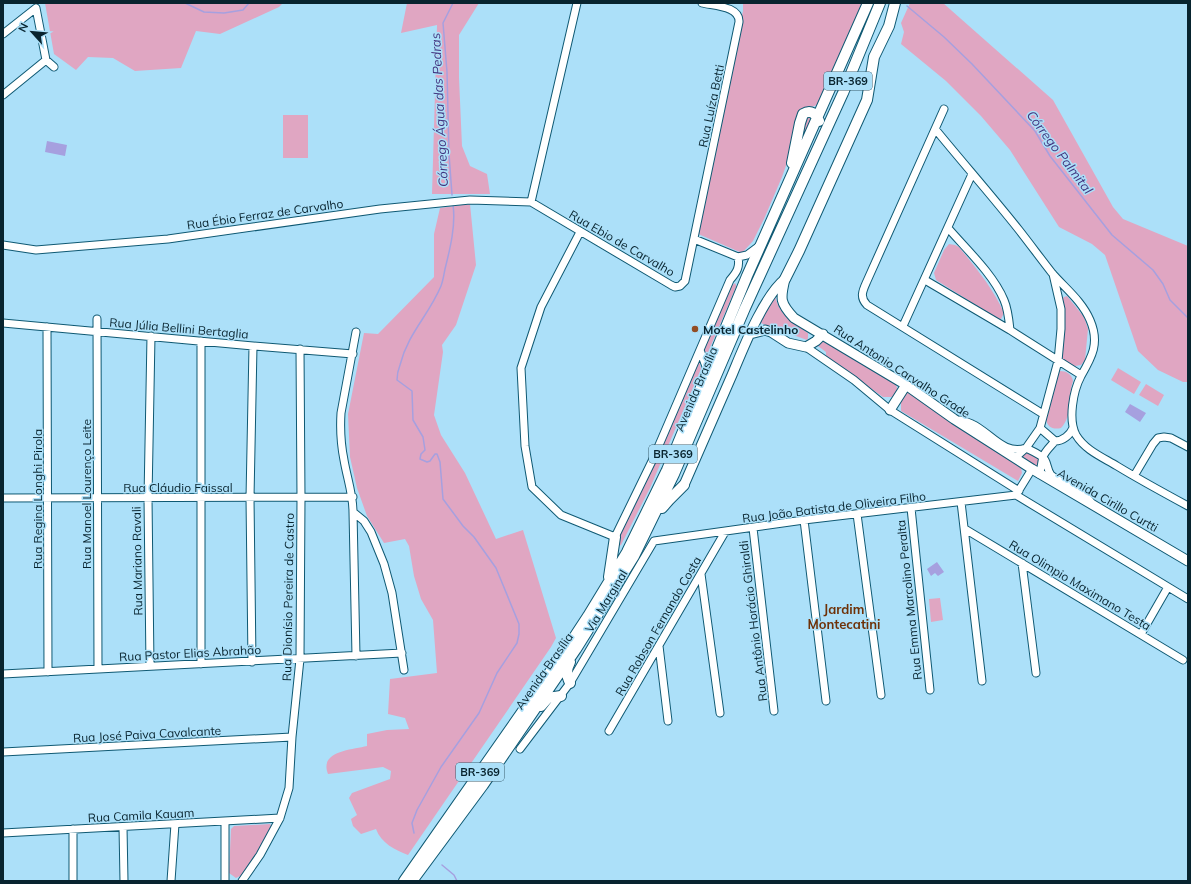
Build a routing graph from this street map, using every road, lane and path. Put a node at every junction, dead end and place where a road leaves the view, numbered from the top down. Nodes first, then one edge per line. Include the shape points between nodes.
1 (577, 3) edge
2 (702, 3) edge
3 (868, 3) edge
4 (880, 3) edge
5 (895, 3) edge
6 (3, 34) edge
7 (46, 60) junction
8 (54, 67) dead end
9 (3, 95) edge
10 (944, 109) dead end
11 (817, 116) junction
12 (936, 130) junction
13 (815, 157) junction
14 (972, 174) junction
15 (531, 202) junction
16 (948, 228) junction
17 (580, 232) junction
18 (694, 239) junction
19 (762, 243) junction
20 (3, 245) edge
21 (738, 257) junction
22 (1053, 274) junction
23 (748, 276) junction
24 (785, 279) junction
25 (730, 280) junction
26 (925, 280) junction
27 (1070, 292) junction
28 (1058, 296) junction
29 (97, 319) dead end
30 (3, 323) edge
31 (903, 326) junction
32 (47, 327) junction
33 (1010, 330) junction
34 (97, 332) junction
35 (356, 332) dead end
36 (750, 334) junction
37 (822, 334) junction
38 (151, 336) junction
39 (200, 341) junction
40 (253, 346) junction
41 (806, 347) junction
42 (300, 349) junction
43 (700, 350) junction
44 (353, 354) junction
45 (1058, 361) junction
46 (708, 372) junction
47 (1082, 375) junction
48 (906, 385) junction
49 (890, 410) junction
50 (1043, 414) junction
51 (954, 419) junction
52 (1040, 428) junction
53 (1073, 428) junction
54 (1055, 441) junction
55 (1188, 447) edge
56 (1026, 448) junction
57 (1015, 458) junction
58 (1043, 458) junction
59 (1035, 471) junction
60 (1134, 476) junction
61 (684, 485) joint
62 (1017, 493) junction
63 (353, 497) junction
64 (3, 498) edge
65 (48, 498) junction
66 (98, 498) junction
67 (148, 498) junction
68 (200, 498) junction
69 (250, 498) junction
70 (301, 498) junction
71 (961, 502) junction
72 (1093, 506) junction
73 (1188, 506) edge
74 (911, 508) junction
75 (353, 512) junction
76 (857, 514) junction
77 (804, 520) junction
78 (650, 524) junction
79 (753, 528) junction
80 (965, 529) junction
81 (725, 532) junction
82 (615, 537) junction
83 (654, 541) joint
84 (1172, 552) junction
85 (1188, 561) edge
86 (1022, 563) junction
87 (1188, 569) edge
88 (701, 574) junction
89 (608, 583) junction
90 (1168, 587) junction
91 (1188, 599) edge
92 (1141, 634) junction
93 (659, 646) junction
94 (576, 649) junction
95 (402, 653) junction
96 (356, 656) junction
97 (300, 659) junction
98 (1183, 660) dead end
99 (252, 662) junction
100 (201, 664) junction
101 (150, 666) junction
102 (98, 669) junction
103 (404, 670) dead end
104 (48, 672) junction
105 (1036, 673) dead end
106 (3, 674) edge
107 (982, 681) dead end
108 (570, 683) junction
109 (930, 690) dead end
110 (880, 695) dead end
111 (561, 696) junction
112 (826, 700) dead end
113 (774, 711) dead end
114 (720, 712) dead end
115 (668, 721) dead end
116 (526, 722) junction
117 (609, 731) dead end
118 (292, 738) junction
119 (520, 750) dead end
120 (3, 752) edge
121 (280, 818) junction
122 (225, 821) junction
123 (175, 824) junction
124 (123, 827) junction
125 (73, 829) junction
126 (3, 833) edge
127 (420, 870) junction
128 (73, 881) edge
129 (124, 881) edge
130 (171, 881) edge
131 (225, 881) edge
132 (242, 881) edge
133 (404, 881) edge
134 (412, 881) edge
135 (416, 881) edge

1 - 15 street
2 - 18 street, Rua Luíza Betti via 734,10 739,16 739,22
3 - 11 highway, BR-369
4 - 13 highway, Avenida Brasília / BR-369
5 - 24 highway via 889,26 874,57 867,100
6 - 7 street via 36,8
7 - 8 street
7 - 9 street
10 - 12 street
11 - 13 highway via 820,122
11 - 19 highway, Avenida Brasília / BR-369 via 809,112 801,118 792,164 781,199
12 - 14 street
12 - 31 street via 862,294 866,305
13 - 78 highway, Avenida Brasília / BR-369
14 - 16 street
14 - 22 street
15 - 17 street, Rua Ebio de Carvalho
15 - 20 street, Rua Ébio Ferraz de Carvalho via 470,200 380,209 168,239 36,250
16 - 26 street
16 - 33 street via 999,289 1005,301
17 - 18 street, Rua Ebio de Carvalho via 675,286 680,286 686,281
17 - 82 street via 541,308 521,368 525,446 532,487 561,515
18 - 21 street
19 - 21 street via 749,254
19 - 23 highway, Avenida Brasília / BR-369
21 - 25 street via 738,270
22 - 27 street
22 - 28 street
23 - 25 street
23 - 46 highway, Avenida Brasília / BR-369
24 - 36 main road via 771,295
24 - 37 main road, Rua Antonio Carvalho Grade via 781,292 785,308 794,318
25 - 43 street
26 - 31 street
26 - 33 street
27 - 28 street
27 - 47 street via 1087,314 1094,337 1091,360
28 - 45 street via 1061,309
29 - 34 street, Rua Manoel Lourenço Leite
30 - 32 street, Rua Júlia Bellini Bertaglia
31 - 50 street
32 - 34 street, Rua Júlia Bellini Bertaglia
32 - 65 street, Rua Regina Longhi Pirola
33 - 45 street
34 - 38 street, Rua Júlia Bellini Bertaglia
34 - 66 street, Rua Manoel Lourenço Leite
35 - 44 street
36 - 41 main road via 765,330 788,343
36 - 61 main road
37 - 41 main road
37 - 48 main road, Rua Antonio Carvalho Grade
38 - 39 street, Rua Júlia Bellini Bertaglia
38 - 67 street, Rua Mariano Ravali
39 - 40 street, Rua Júlia Bellini Bertaglia
39 - 68 street
40 - 42 street, Rua Júlia Bellini Bertaglia
40 - 69 street
41 - 49 street via 854,380
42 - 44 street, Rua Júlia Bellini Bertaglia
42 - 70 street, Rua Dionísio Pereira de Castro
43 - 46 street
43 - 82 street via 653,459
44 - 63 street via 340,427 342,453
45 - 47 street
45 - 50 street
46 - 89 highway, Avenida Brasília / BR-369 via 660,485 627,552
47 - 53 street via 1073,400
48 - 49 main road
48 - 51 main road, Rua Antonio Carvalho Grade
49 - 62 street
50 - 52 street
51 - 56 street via 972,424 1009,449
51 - 57 main road, Rua Antonio Carvalho Grade
52 - 54 street
52 - 56 street
53 - 54 street via 1067,436
53 - 60 street via 1089,449
54 - 58 street
55 - 60 street via 1171,438 1158,438
56 - 57 street
56 - 58 street
57 - 59 main road, Rua Antonio Carvalho Grade
58 - 59 street via 1042,468
58 - 72 street via 1051,474 1086,495
59 - 62 street
59 - 72 main road, Avenida Cirillo Curtti
60 - 73 street
61 - 78 highway
62 - 71 street, Rua João Batista de Oliveira Filho
62 - 90 street
63 - 70 street, Rua Cláudio Faissal
63 - 75 street
64 - 65 street, Rua Cláudio Faissal
65 - 66 street, Rua Cláudio Faissal
65 - 104 street, Rua Regina Longhi Pirola
66 - 67 street, Rua Cláudio Faissal
66 - 102 street, Rua Manoel Lourenço Leite
67 - 68 street, Rua Cláudio Faissal
67 - 101 street, Rua Mariano Ravali
68 - 69 street, Rua Cláudio Faissal
68 - 100 street
69 - 70 street, Rua Cláudio Faissal
69 - 99 street
70 - 97 street, Rua Dionísio Pereira de Castro
71 - 74 street, Rua João Batista de Oliveira Filho
71 - 80 street
72 - 84 main road, Avenida Cirillo Curtti
74 - 76 street, Rua João Batista de Oliveira Filho
74 - 109 street, Rua Emma Marcolino Peralta
75 - 95 street via 364,521 371,532 384,564 392,592
75 - 96 street
76 - 77 street, Rua João Batista de Oliveira Filho
76 - 110 street
77 - 79 street, Rua João Batista de Oliveira Filho
77 - 112 street
78 - 94 highway, Avenida Brasília / BR-369 via 634,556
79 - 81 street, Rua João Batista de Oliveira Filho
79 - 113 street, Rua Antônio Horácio Ghiraldi
80 - 86 street, Rua Olimpio Maximano Testa
80 - 107 street
81 - 83 street, Rua João Batista de Oliveira Filho
81 - 88 street, Rua Robson Fernando Costa
82 - 89 highway
83 - 108 street, Via Marginal
84 - 85 main road, Avenida Cirillo Curtti
84 - 87 main road, Avenida Cirillo Curtti
86 - 92 street, Rua Olimpio Maximano Testa
86 - 105 street
88 - 93 street, Rua Robson Fernando Costa
88 - 114 street
89 - 133 highway, Avenida Brasília / BR-369 via 564,651
90 - 91 street
90 - 92 street
92 - 98 street, Rua Olimpio Maximano Testa
93 - 115 street
93 - 117 street, Rua Robson Fernando Costa
94 - 108 highway via 566,675
94 - 116 highway, Avenida Brasília / BR-369
95 - 96 street, Rua Pastor Elias Abrahão
95 - 103 street
96 - 97 street, Rua Pastor Elias Abrahão
97 - 99 street, Rua Pastor Elias Abrahão
97 - 118 street, Rua Dionísio Pereira de Castro
99 - 100 street, Rua Pastor Elias Abrahão
100 - 101 street, Rua Pastor Elias Abrahão
101 - 102 street, Rua Pastor Elias Abrahão
102 - 104 street, Rua Pastor Elias Abrahão
104 - 106 street, Rua Pastor Elias Abrahão
108 - 111 street, Via Marginal
111 - 116 highway via 548,698
111 - 119 street, Via Marginal
116 - 127 highway, Avenida Brasília / BR-369 via 483,786
118 - 120 street, Rua José Paiva Cavalcante
118 - 121 street, Rua Dionísio Pereira de Castro via 289,788
121 - 122 street, Rua Camila Kauam
121 - 132 street, Rua Dionísio Pereira de Castro
122 - 123 street, Rua Camila Kauam
122 - 131 street
123 - 124 street, Rua Camila Kauam
123 - 130 street
124 - 125 street, Rua Camila Kauam
124 - 129 street
125 - 126 street, Rua Camila Kauam
125 - 128 street
127 - 134 highway, Avenida Brasília / BR-369
127 - 135 highway

